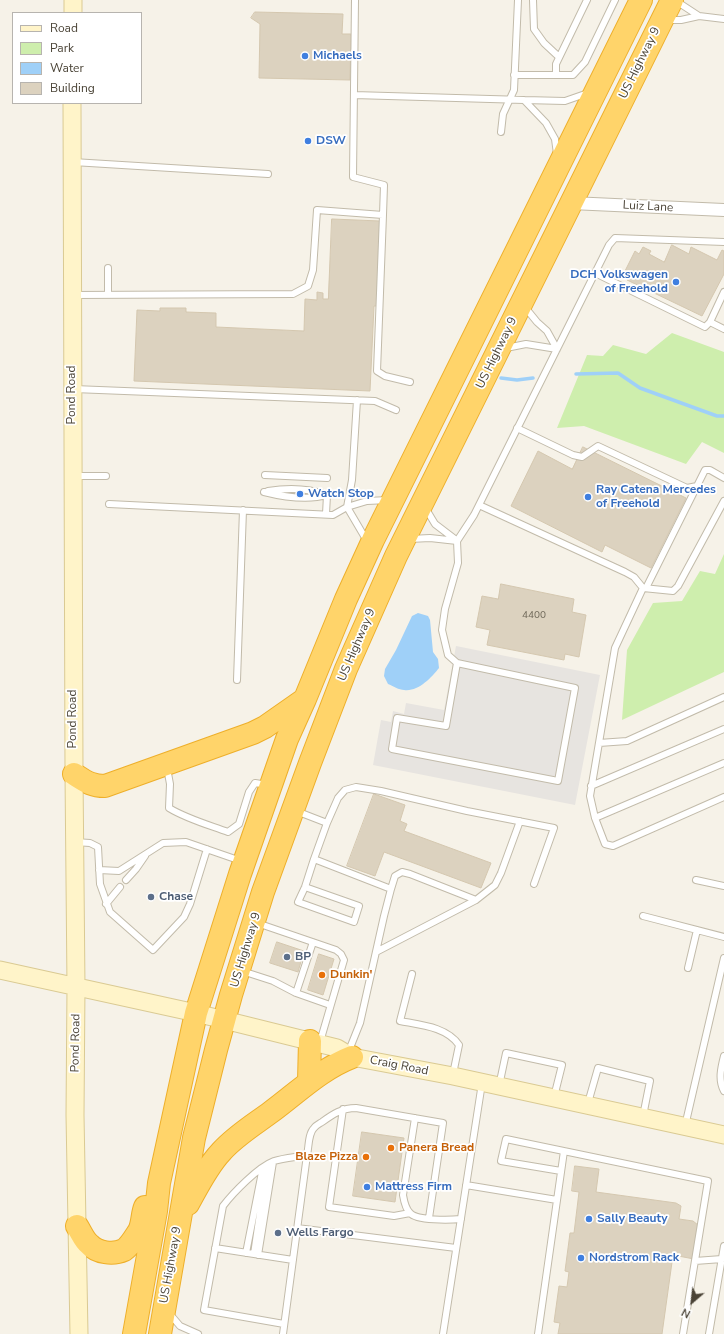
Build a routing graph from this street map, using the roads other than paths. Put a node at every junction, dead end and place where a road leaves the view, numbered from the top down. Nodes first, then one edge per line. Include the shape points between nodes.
1 (73, 0) edge
2 (355, 0) edge
3 (518, 0) edge
4 (533, 0) edge
5 (587, 0) edge
6 (615, 0) edge
7 (641, 0) edge
8 (672, 0) edge
9 (675, 0) edge
10 (73, 12) edge
11 (698, 16) junction
12 (724, 19) edge
13 (661, 21) junction
14 (559, 57) junction
15 (514, 74) junction
16 (556, 75) junction
17 (597, 90) junction
18 (354, 95) junction
19 (509, 99) junction
20 (524, 100) junction
21 (72, 104) edge
22 (501, 132) dead end
23 (71, 162) junction
24 (559, 167) junction
25 (268, 174) dead end
26 (571, 203) junction
27 (724, 210) edge
28 (383, 215) junction
29 (724, 242) edge
30 (108, 268) dead end
31 (595, 273) junction
32 (724, 292) edge
33 (72, 295) junction
34 (108, 295) junction
35 (522, 303) junction
36 (710, 322) junction
37 (724, 329) edge
38 (557, 349) junction
39 (498, 350) junction
40 (410, 382) dead end
41 (72, 389) junction
42 (357, 400) junction
43 (396, 410) dead end
44 (517, 428) junction
45 (265, 475) dead end
46 (73, 476) junction
47 (106, 476) dead end
48 (327, 478) dead end
49 (724, 478) edge
50 (697, 486) junction
51 (327, 495) junction
52 (393, 499) junction
53 (724, 501) edge
54 (422, 503) junction
55 (109, 504) dead end
56 (479, 505) junction
57 (347, 507) junction
58 (243, 510) junction
59 (326, 514) junction
60 (404, 540) junction
61 (457, 541) junction
62 (370, 547) junction
63 (645, 588) junction
64 (457, 663) junction
65 (237, 680) dead end
66 (724, 697) edge
67 (305, 699) junction
68 (724, 729) edge
69 (599, 743) junction
70 (724, 763) edge
71 (166, 764) junction
72 (74, 774) junction
73 (591, 786) junction
74 (724, 797) edge
75 (292, 810) junction
76 (595, 818) junction
77 (520, 821) junction
78 (327, 823) junction
79 (247, 826) junction
80 (74, 842) junction
81 (207, 849) junction
82 (147, 853) junction
83 (314, 859) junction
84 (244, 862) junction
85 (99, 870) junction
86 (126, 880) dead end
87 (696, 880) dead end
88 (534, 884) dead end
89 (724, 886) edge
90 (120, 887) dead end
91 (305, 887) junction
92 (391, 889) junction
93 (476, 900) junction
94 (106, 904) junction
95 (643, 916) dead end
96 (254, 922) junction
97 (697, 930) junction
98 (724, 937) edge
99 (313, 942) junction
100 (376, 952) junction
101 (724, 958) edge
102 (688, 968) dead end
103 (0, 970) edge
104 (239, 970) junction
105 (412, 974) dead end
106 (76, 987) junction
107 (296, 993) junction
108 (330, 1005) junction
109 (196, 1013) junction
110 (225, 1020) junction
111 (315, 1042) junction
112 (350, 1056) junction
113 (724, 1056) edge
114 (453, 1076) junction
115 (309, 1081) junction
116 (482, 1082) junction
117 (499, 1086) junction
118 (724, 1091) edge
119 (554, 1098) junction
120 (587, 1105) junction
121 (343, 1109) junction
122 (415, 1118) junction
123 (643, 1118) junction
124 (685, 1127) junction
125 (724, 1135) edge
126 (564, 1151) junction
127 (307, 1155) junction
128 (273, 1162) junction
129 (265, 1167) junction
130 (561, 1171) junction
131 (159, 1184) junction
132 (466, 1185) junction
133 (557, 1200) junction
134 (410, 1213) junction
135 (429, 1218) junction
136 (461, 1219) junction
137 (179, 1222) junction
138 (77, 1226) junction
139 (297, 1228) junction
140 (724, 1246) edge
141 (215, 1248) junction
142 (456, 1248) junction
143 (246, 1253) junction
144 (256, 1254) junction
145 (722, 1259) junction
146 (293, 1260) junction
147 (695, 1261) junction
148 (164, 1306) junction
149 (284, 1324) junction
150 (79, 1334) edge
151 (134, 1334) edge
152 (160, 1334) edge
153 (198, 1334) edge
154 (283, 1334) edge
155 (443, 1334) edge
156 (538, 1334) edge
157 (683, 1334) edge
158 (709, 1334) edge

1 - 10 main road
2 - 18 lane
3 - 15 lane
4 - 14 lane via 534,29
5 - 14 lane
6 - 16 lane via 585,62 573,75
7 - 17 highway, US Highway 9
8 - 13 highway, US Highway 9
9 - 11 lane
11 - 12 lane
11 - 13 lane
13 - 26 highway, US Highway 9
14 - 16 lane
15 - 16 lane
15 - 19 lane via 514,90
17 - 20 lane via 565,101
17 - 24 highway, US Highway 9
18 - 19 lane
18 - 28 lane via 354,176 384,185
19 - 20 lane
19 - 22 lane via 503,114
20 - 24 lane via 546,123 555,139
21 - 23 main road, Pond Road
23 - 25 lane
23 - 33 main road, Pond Road
24 - 52 highway, US Highway 9
26 - 27 street, Luiz Lane
26 - 35 highway, US Highway 9
28 - 34 lane via 317,210 313,270 308,286 293,294
28 - 40 lane via 377,371 385,376
29 - 31 lane via 615,238
30 - 34 lane
31 - 36 lane via 705,327
31 - 38 lane
32 - 36 lane
33 - 34 lane
33 - 41 main road, Pond Road
35 - 38 lane via 547,331
35 - 39 highway, US Highway 9
36 - 37 lane
38 - 39 lane via 526,344
38 - 44 lane
39 - 54 highway, US Highway 9
41 - 42 lane
41 - 46 main road, Pond Road
42 - 43 lane via 375,401
42 - 57 lane via 352,480
44 - 50 lane via 573,455 582,457 598,446 687,488
44 - 56 lane
45 - 48 lane
46 - 47 lane
46 - 72 main road, Pond Road
49 - 50 lane via 705,470
50 - 63 lane
51 - 51 lane via 300,489 264,492 316,498
51 - 59 lane
52 - 57 lane via 367,501
52 - 62 highway, US Highway 9
53 - 63 lane via 678,586 673,591
54 - 60 highway, US Highway 9
54 - 61 lane via 435,524
55 - 58 lane
56 - 61 lane
56 - 63 lane via 625,572
57 - 59 lane via 333,514
57 - 62 lane
58 - 59 lane
58 - 65 lane
60 - 61 lane via 430,538
60 - 75 highway, US Highway 9 via 346,669
61 - 64 lane via 458,563 442,630 448,655
62 - 67 highway, US Highway 9
63 - 69 lane via 615,648
64 - 64 lane via 575,688 558,781 392,749 397,718 446,726
66 - 69 lane via 627,741
67 - 71 highway via 265,727
67 - 79 highway, US Highway 9 via 287,739 271,786
68 - 73 lane
69 - 73 lane
70 - 76 lane
71 - 72 highway via 105,786 95,786
71 - 79 lane via 170,784 169,808 228,832
72 - 80 main road, Pond Road
73 - 76 lane via 590,796
74 - 76 lane via 613,846 605,844
75 - 78 lane
75 - 96 highway, US Highway 9
77 - 78 lane via 356,787 345,790 338,798
77 - 88 lane via 554,828
77 - 93 lane via 495,885
78 - 83 lane
79 - 84 highway, US Highway 9
80 - 85 lane via 90,843 98,847
80 - 106 main road, Pond Road
81 - 82 lane via 186,842 163,843
81 - 84 lane
81 - 94 lane via 184,917 153,950 110,912
82 - 85 lane via 119,872
82 - 86 lane
83 - 91 lane
83 - 92 lane
84 - 109 highway, US Highway 9
85 - 94 lane
87 - 89 lane
90 - 94 lane
91 - 91 lane via 298,902 354,922 359,906
92 - 93 lane via 395,876 402,872
92 - 100 lane
93 - 100 lane
95 - 97 lane
96 - 99 lane
96 - 104 highway, US Highway 9
97 - 98 lane
97 - 102 lane
99 - 107 lane
99 - 108 lane via 336,950 342,954 344,960
100 - 112 lane
101 - 124 lane
103 - 106 main road, Craig Road
104 - 107 lane via 273,981
104 - 110 highway, US Highway 9
105 - 114 lane via 400,1021 441,1030 454,1038 459,1045
106 - 109 main road, Craig Road
106 - 138 main road, Pond Road
107 - 108 lane
108 - 111 lane
109 - 110 main road, Craig Road
109 - 131 highway, US Highway 9
110 - 111 main road, Craig Road
110 - 137 highway, US Highway 9 via 194,1138
111 - 112 main road, Craig Road via 337,1048
111 - 115 highway
112 - 114 main road, Craig Road
112 - 115 highway
113 - 118 lane via 721,1085
114 - 116 main road, Craig Road
115 - 137 highway via 296,1094 221,1151 208,1168
116 - 117 main road, Craig Road
116 - 132 lane
117 - 119 main road, Craig Road
117 - 119 lane via 506,1053 562,1065
119 - 120 main road, Craig Road
120 - 123 main road, Craig Road
120 - 123 lane via 598,1068 650,1081
121 - 122 lane via 356,1108
121 - 127 lane via 314,1128 310,1135
121 - 134 lane via 329,1207 394,1216
122 - 134 lane via 403,1195
122 - 135 lane via 443,1123
123 - 124 main road, Craig Road
124 - 125 main road, Craig Road
126 - 130 lane
126 - 130 lane via 506,1139 501,1161
126 - 147 lane via 708,1181
127 - 128 lane
127 - 139 lane
128 - 129 lane
128 - 144 lane
129 - 141 lane via 223,1206
129 - 143 lane
129 - 144 lane
130 - 133 lane
131 - 138 highway via 144,1209 140,1229 125,1249 102,1252 88,1244
131 - 151 highway, US Highway 9
132 - 133 lane
132 - 136 lane
133 - 156 lane
134 - 135 lane
135 - 136 lane
136 - 142 lane
137 - 148 highway, US Highway 9
138 - 150 main road, Pond Road
139 - 142 lane
139 - 146 lane
140 - 145 lane
141 - 143 lane
141 - 149 lane via 204,1310
142 - 155 lane
143 - 144 lane
144 - 146 lane
145 - 147 lane
145 - 158 lane
146 - 149 lane
147 - 157 lane
148 - 152 highway, US Highway 9
148 - 153 lane via 180,1326
149 - 154 lane

